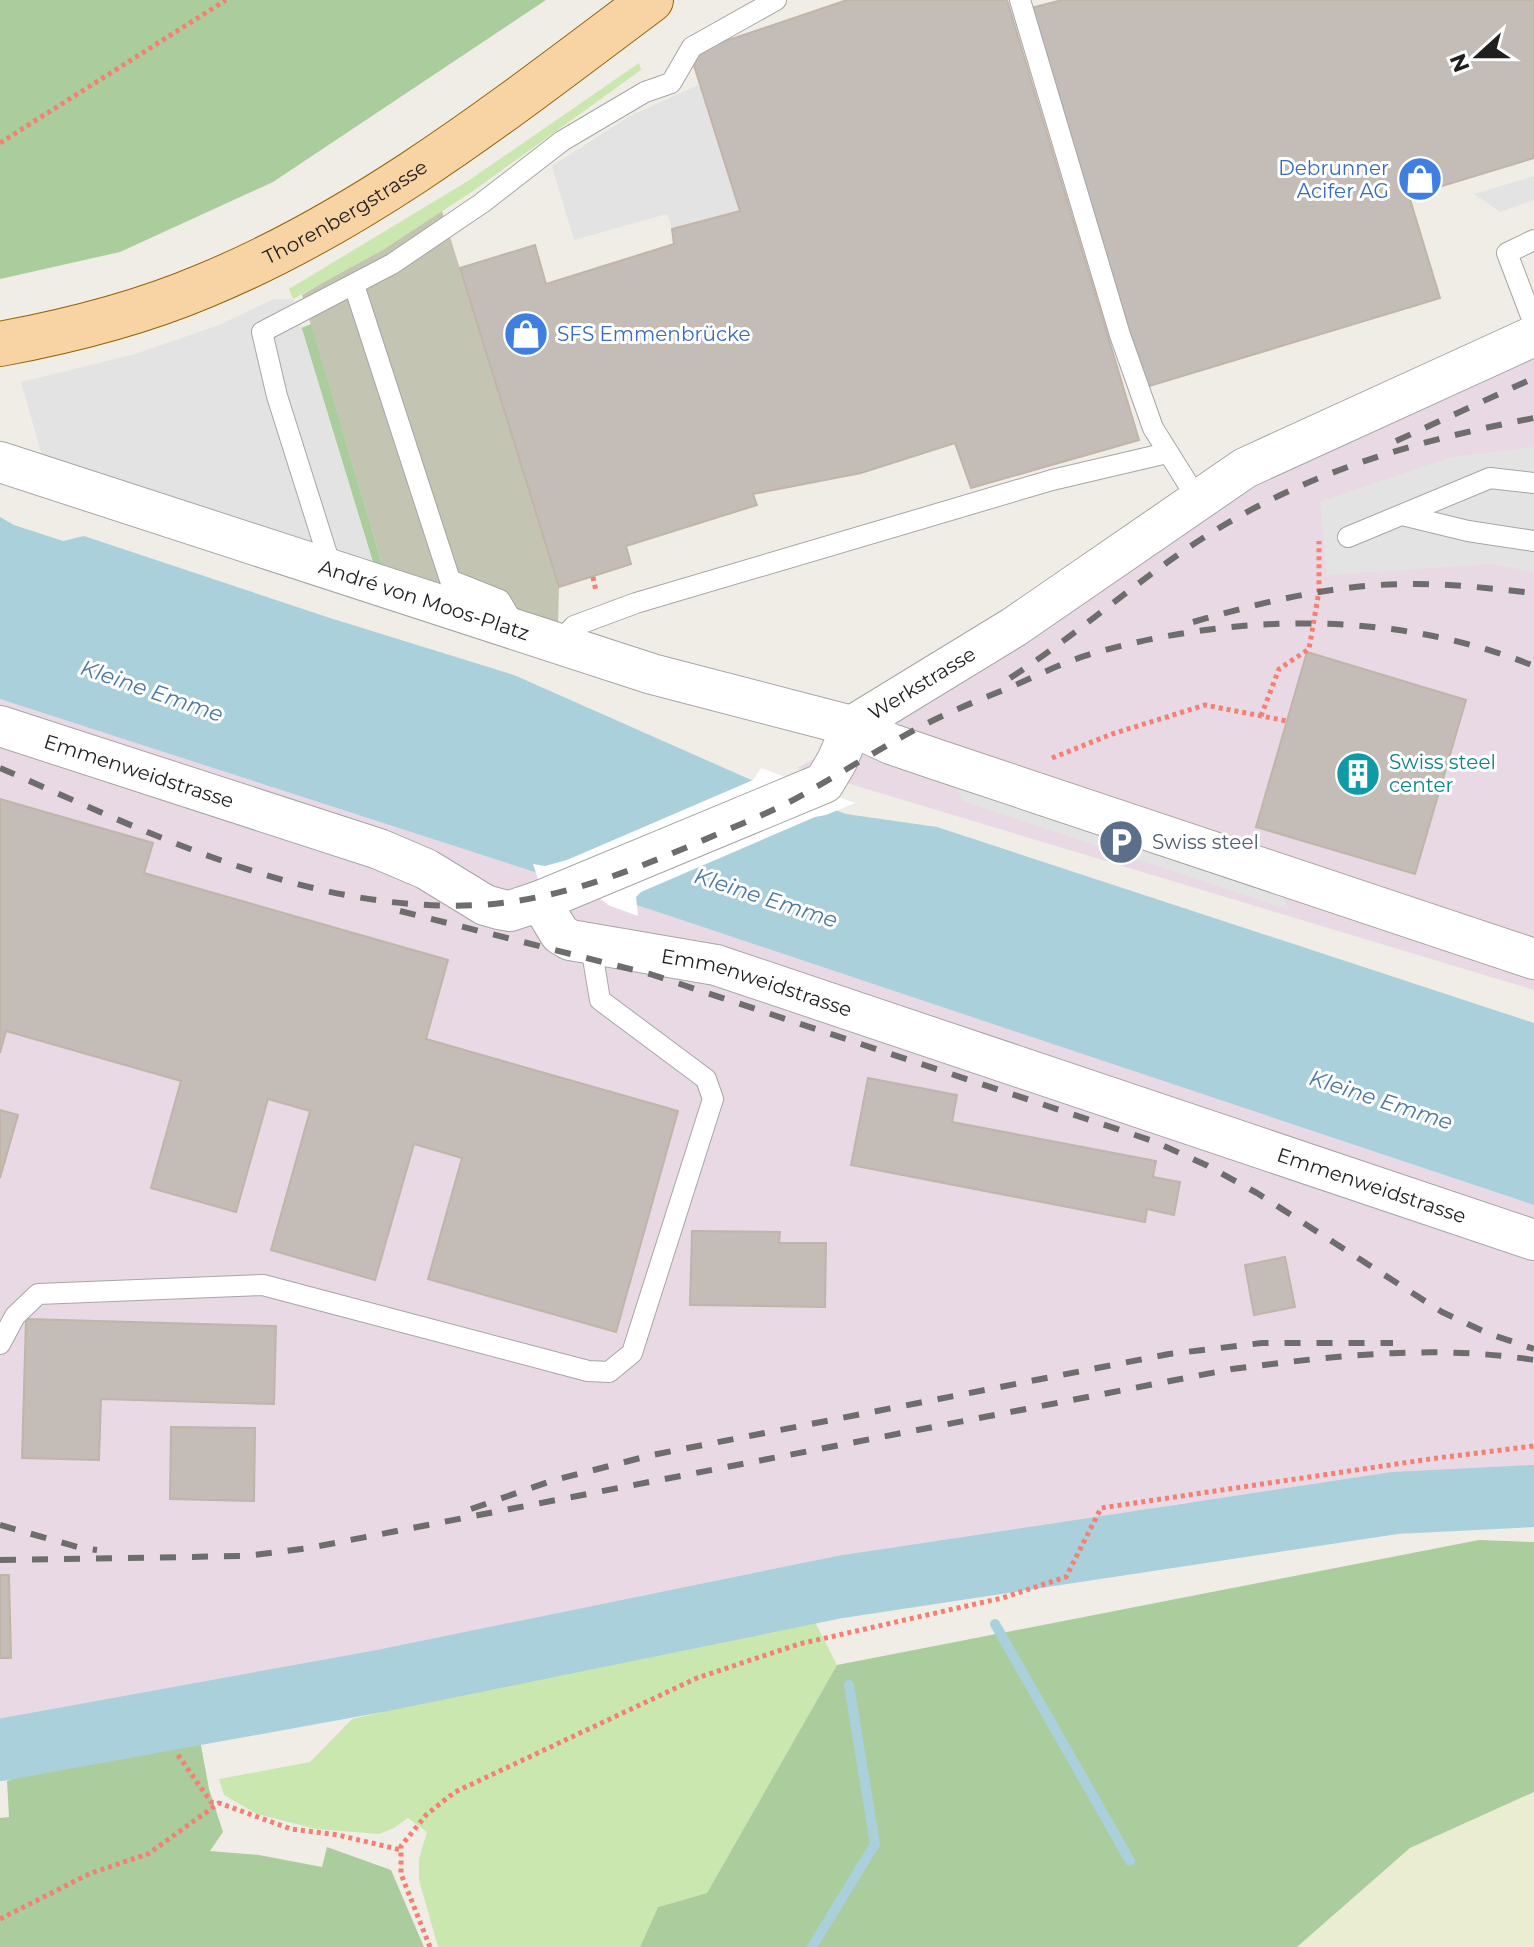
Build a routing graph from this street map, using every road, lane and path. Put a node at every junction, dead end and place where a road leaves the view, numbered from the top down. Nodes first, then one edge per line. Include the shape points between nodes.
1 (226, 0) edge
2 (651, 0) edge
3 (776, 0) edge
4 (1020, 0) edge
5 (0, 143) edge
6 (1534, 240) edge
7 (354, 285) junction
8 (1534, 324) edge
9 (1534, 336) edge
10 (0, 344) edge
11 (1167, 453) junction
12 (0, 462) edge
13 (1534, 483) edge
14 (1198, 500) junction
15 (1402, 515) junction
16 (1348, 537) joint
17 (1534, 541) edge
18 (332, 570) junction
19 (518, 631) junction
20 (557, 644) junction
21 (1261, 716) junction
22 (1287, 721) dead end
23 (0, 726) edge
24 (852, 726) junction
25 (999, 780) junction
26 (554, 895) junction
27 (594, 944) junction
28 (1534, 959) edge
29 (1534, 1240) edge
30 (0, 1344) edge
31 (1534, 1446) edge
32 (178, 1755) dead end
33 (219, 1803) junction
34 (401, 1850) junction
35 (0, 1919) edge
36 (430, 1947) edge

1 - 5 path
2 - 10 main road, Thorenbergstrasse via 415,173 311,235 151,306
3 - 7 lane via 692,47 671,83 592,121 469,212
4 - 11 lane via 1120,335
6 - 8 lane via 1507,253
7 - 18 lane via 262,332
7 - 19 lane via 450,580 500,600
9 - 14 street, Werkstrasse via 1245,468
11 - 14 lane
11 - 20 lane via 1052,480 636,603 574,626
12 - 18 street, André von Moos-Platz
13 - 15 lane via 1490,478
14 - 24 street, Werkstrasse via 1014,627
15 - 16 lane
15 - 17 lane
16 - 21 path via 1319,536 1319,591 1309,649 1279,669
18 - 19 street, André von Moos-Platz
19 - 20 street, André von Moos-Platz
20 - 24 street, André von Moos-Platz
21 - 22 path
21 - 25 path via 1205,705 1112,734
23 - 26 street, Emmenweidstrasse via 379,849 426,869 485,905 510,911
24 - 25 street, Werkstrasse
24 - 26 street via 824,783
25 - 28 street, Werkstrasse
26 - 27 street, Emmenweidstrasse via 560,934
27 - 29 street, Emmenweidstrasse via 731,969
27 - 30 lane via 600,1000 706,1079 713,1099 632,1353 609,1372 588,1371 263,1285 38,1294 15,1316
31 - 34 path via 1101,1508 1066,1577 1002,1598 799,1644 697,1678 455,1792 427,1814
32 - 33 path via 211,1802
33 - 34 path via 291,1829
33 - 35 path via 148,1854 91,1873
34 - 36 path via 401,1874

